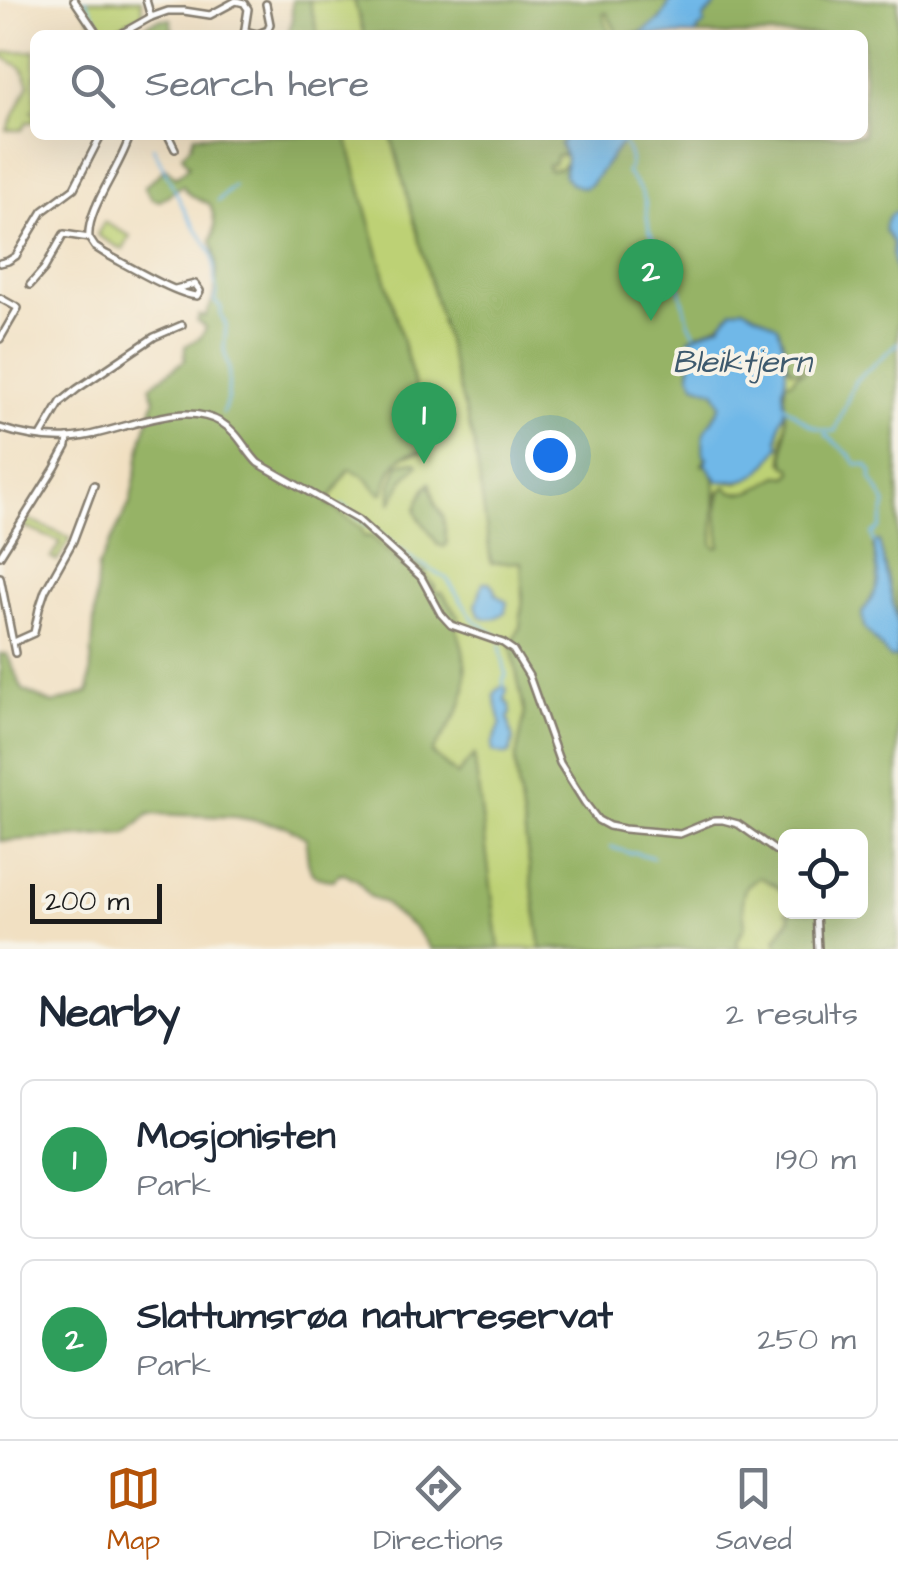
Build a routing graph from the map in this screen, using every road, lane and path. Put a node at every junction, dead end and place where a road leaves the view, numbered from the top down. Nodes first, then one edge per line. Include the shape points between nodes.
1 (74, 0) edge
2 (146, 0) edge
3 (236, 0) edge
4 (266, 4) dead end
5 (151, 17) junction
6 (95, 30) edge
7 (127, 30) edge
8 (244, 30) edge
9 (268, 30) edge
10 (98, 140) edge
11 (128, 140) edge
12 (171, 140) edge
13 (176, 149) dead end
14 (88, 238) junction
15 (0, 263) edge
16 (30, 285) dead end
17 (176, 289) dead end
18 (0, 298) edge
19 (182, 325) dead end
20 (0, 339) edge
21 (0, 428) edge
22 (40, 436) junction
23 (68, 438) junction
24 (94, 485) dead end
25 (0, 556) edge
26 (0, 577) edge
27 (14, 642) junction
28 (15, 653) dead end
29 (778, 852) edge
30 (816, 919) edge
31 (818, 949) edge

1 - 6 street
2 - 5 street
3 - 5 street via 212,15 176,10
3 - 8 street via 248,9
4 - 9 street
5 - 7 street
10 - 15 street via 76,185 43,211 16,256
11 - 14 street
12 - 13 street
14 - 16 street via 64,234
14 - 17 street via 99,251
18 - 20 street via 18,308
19 - 22 street via 76,389
21 - 22 street
22 - 23 street
23 - 25 street
23 - 29 street via 176,414 219,421 258,463 358,520 421,578 452,625 513,650 560,763 598,820 680,834 724,820
24 - 27 street via 38,609 34,633
26 - 27 street
27 - 28 street
30 - 31 street

